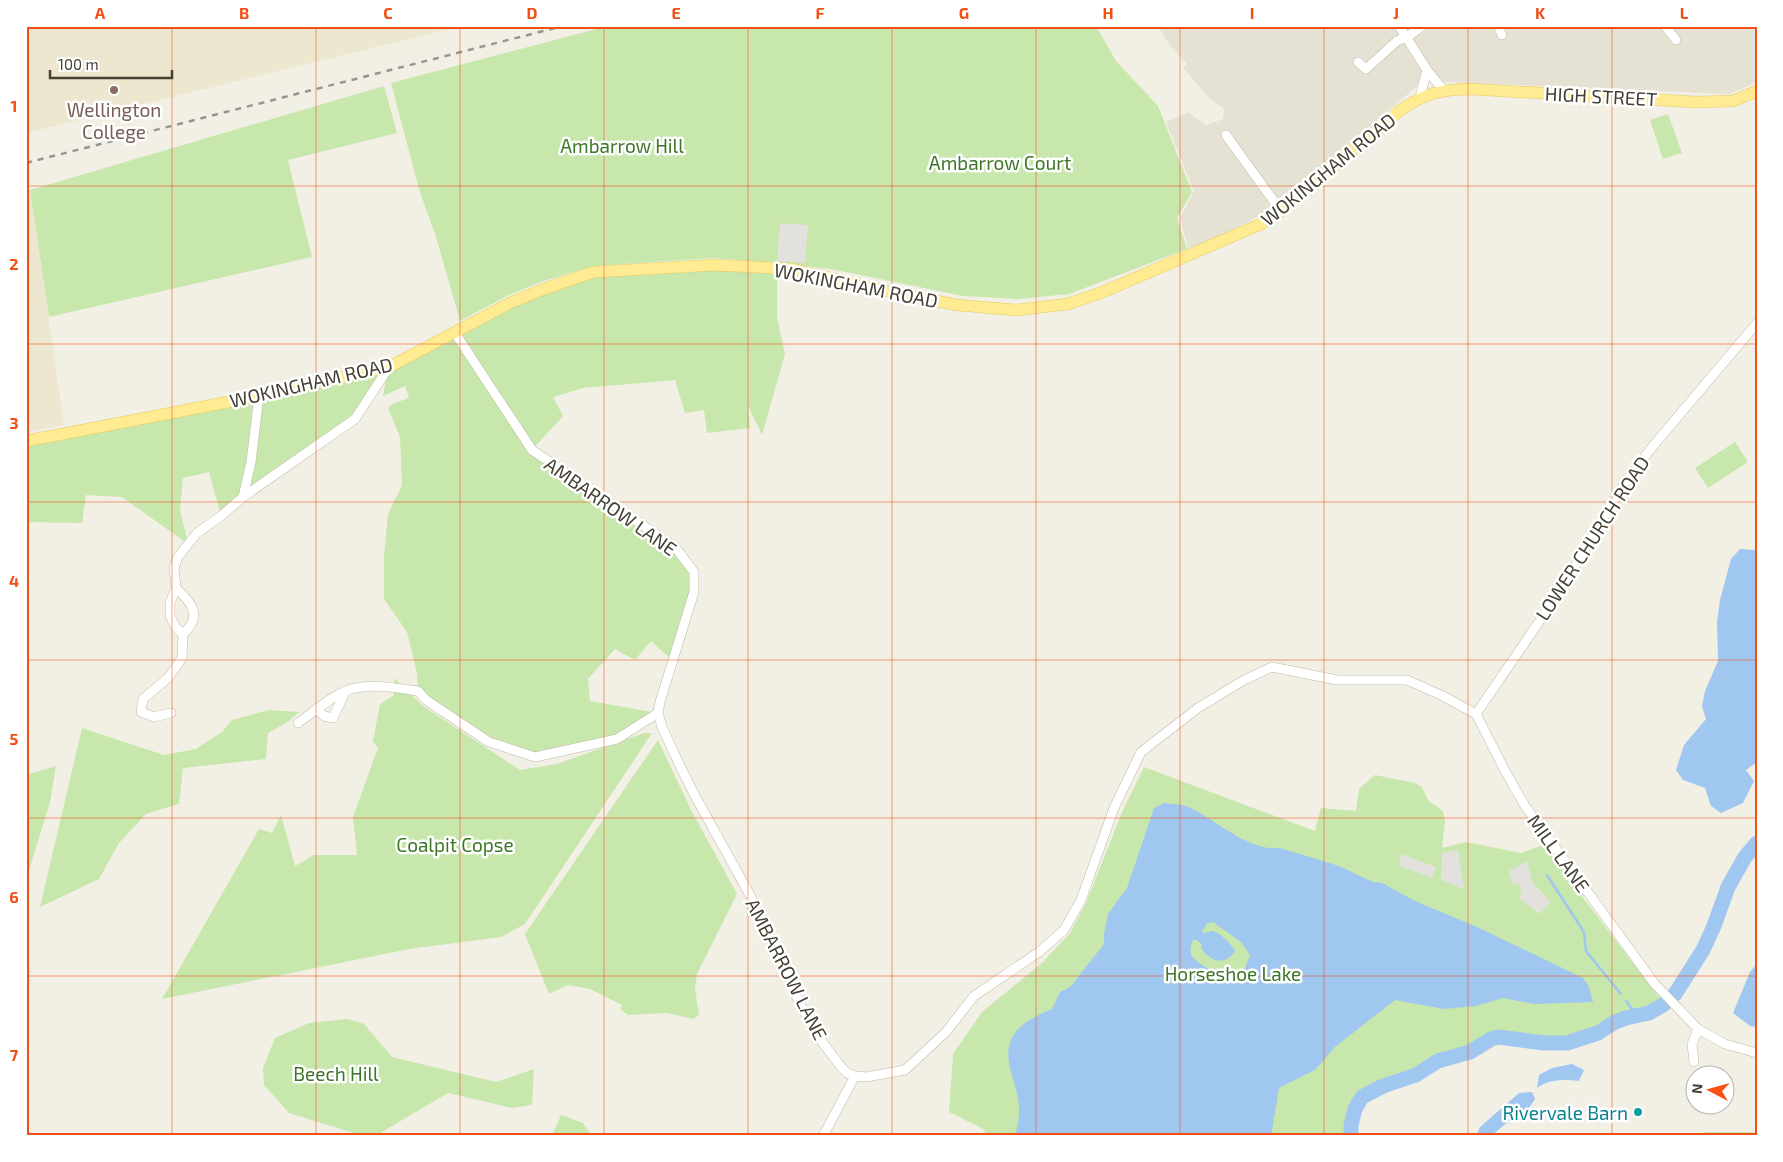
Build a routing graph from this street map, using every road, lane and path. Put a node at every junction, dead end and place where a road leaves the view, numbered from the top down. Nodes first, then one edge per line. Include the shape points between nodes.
1 (1399, 26) edge
2 (1422, 26) edge
3 (1665, 26) edge
4 (1407, 37) junction
5 (1676, 40) dead end
6 (1358, 62) dead end
7 (1427, 70) junction
8 (1443, 90) junction
9 (1757, 91) edge
10 (1420, 97) junction
11 (1226, 135) dead end
12 (1281, 211) junction
13 (1757, 324) edge
14 (455, 333) junction
15 (389, 367) junction
16 (259, 396) junction
17 (26, 441) edge
18 (243, 497) junction
19 (176, 588) junction
20 (183, 634) junction
21 (345, 692) junction
22 (317, 709) junction
23 (171, 712) dead end
24 (658, 713) junction
25 (1476, 714) junction
26 (298, 723) dead end
27 (1698, 1029) junction
28 (1757, 1053) edge
29 (1694, 1062) dead end
30 (855, 1076) junction
31 (823, 1136) edge

1 - 4 street
2 - 4 street
3 - 5 street
4 - 6 street via 1397,41 1366,69
4 - 7 street
7 - 8 street
7 - 10 street
8 - 9 main road, HIGH STREET via 1696,102 1733,101
8 - 10 main road, WOKINGHAM ROAD
10 - 12 main road, WOKINGHAM ROAD
11 - 12 street
12 - 14 main road, WOKINGHAM ROAD via 1235,236 1068,304 1016,310 957,304 792,269 715,265 594,272 512,302
13 - 25 street, LOWER CHURCH ROAD via 1652,446 1624,484 1556,597
14 - 15 main road, WOKINGHAM ROAD
14 - 24 street, AMBARROW LANE via 532,450 675,547 694,572 694,592
15 - 16 main road, WOKINGHAM ROAD
15 - 18 street via 355,420
16 - 17 main road, WOKINGHAM ROAD
16 - 18 street
18 - 19 street via 197,533 178,556 174,568
19 - 20 street via 170,603 170,616
19 - 20 street via 191,602 193,618
20 - 23 street via 182,658 169,677 143,699 141,712 154,717
21 - 22 street
21 - 22 street via 333,718 324,716
21 - 24 street via 353,688 384,686 418,691 426,700 489,742 535,757 617,739
22 - 26 street
24 - 30 street, AMBARROW LANE via 690,787 751,897 799,1002 834,1059 847,1073
25 - 27 street, MILL LANE via 1525,806 1654,983
25 - 30 street via 1407,680 1337,680 1272,667 1244,680 1198,708 1141,752 1114,808 1082,900 1064,930 1039,952 974,996 946,1032 905,1070
27 - 28 street via 1724,1044
27 - 29 street via 1692,1044
30 - 31 street

